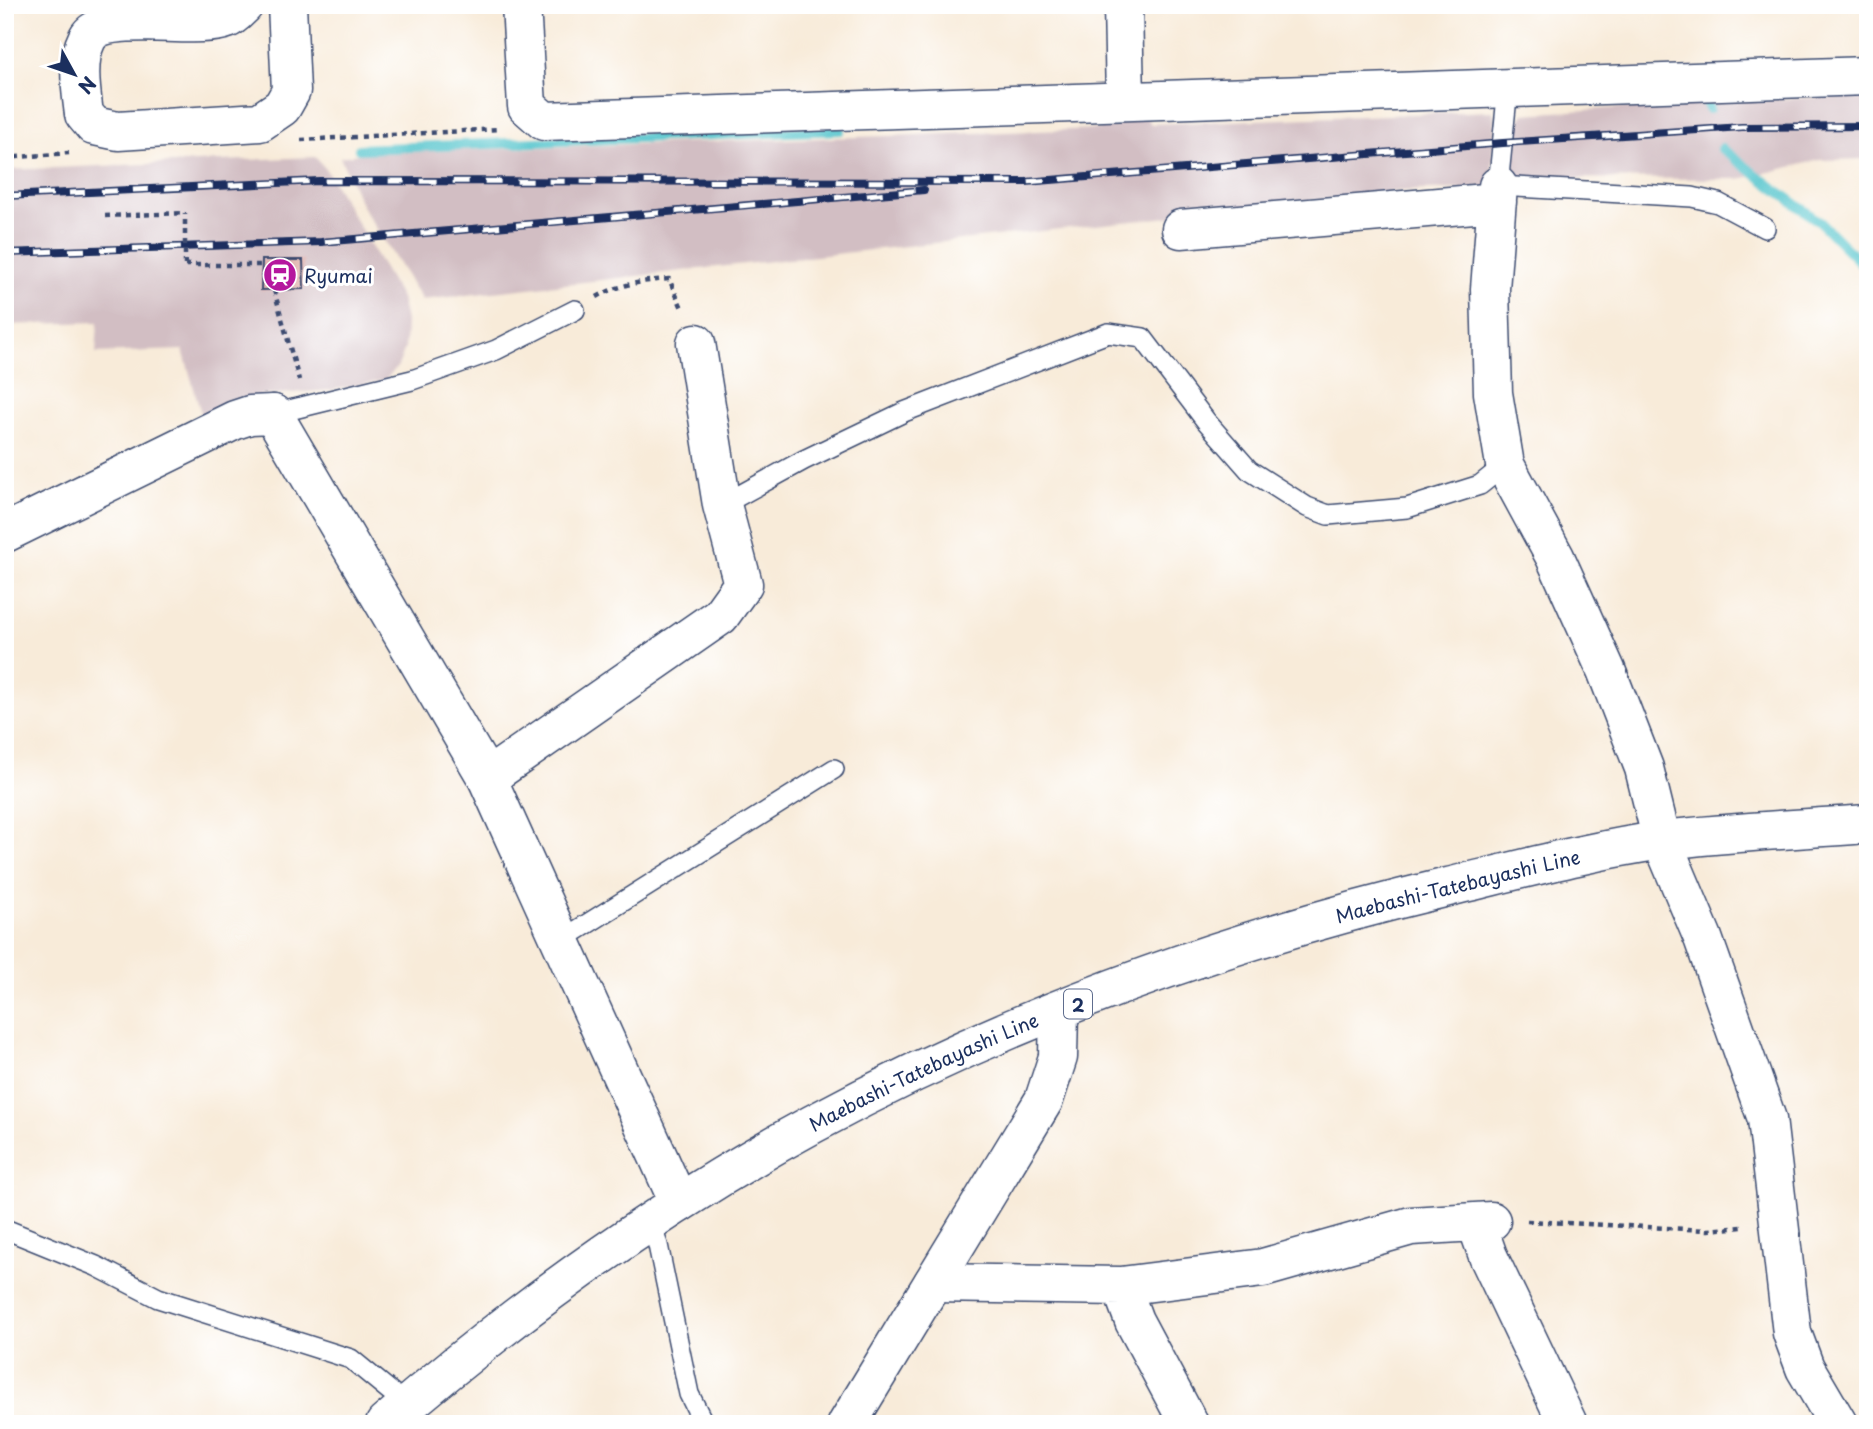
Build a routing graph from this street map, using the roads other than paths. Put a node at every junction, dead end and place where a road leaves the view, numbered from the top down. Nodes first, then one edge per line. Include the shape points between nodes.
1 (244, 5) edge
2 (288, 5) edge
3 (521, 5) edge
4 (1123, 5) edge
5 (1868, 76) edge
6 (1508, 87) junction
7 (1125, 100) junction
8 (1497, 194) junction
9 (1765, 228) dead end
10 (1181, 229) dead end
11 (575, 310) road end
12 (696, 343) road end
13 (289, 410) junction
14 (1506, 466) junction
15 (722, 505) junction
16 (5, 533) edge
17 (834, 769) dead end
18 (486, 778) junction
19 (1868, 824) edge
20 (1661, 841) junction
21 (560, 941) junction
22 (1059, 1011) junction
23 (664, 1213) junction
24 (5, 1229) edge
25 (933, 1283) junction
26 (1121, 1286) junction
27 (396, 1414) edge
28 (704, 1424) edge
29 (847, 1424) edge
30 (1189, 1424) edge
31 (1568, 1424) edge
32 (1838, 1424) edge

1 - 2 street via 229,19 190,25 117,23 99,27 88,36 83,51 84,114 94,125 118,131 260,122 282,107 291,91
3 - 7 street via 527,106 544,121
4 - 7 street
5 - 6 street
6 - 7 street
6 - 8 lane
8 - 9 lane via 1692,197 1718,203
8 - 10 street
8 - 14 street via 1490,289 1493,393
11 - 13 lane via 460,363
12 - 15 street
13 - 16 street via 235,420
13 - 18 street
14 - 15 lane via 1480,485 1406,508 1328,514 1307,507 1249,470 1143,338 1108,333 904,412
14 - 20 street via 1555,557 1606,670 1644,768
15 - 18 street via 743,584 720,616
17 - 21 lane
18 - 21 street
19 - 20 street, Maebashi-Tatebayashi Line / 2
20 - 22 street, Maebashi-Tatebayashi Line / 2 via 1465,883 1264,935
20 - 32 street via 1703,938 1767,1119 1791,1333 1805,1368
21 - 23 street
22 - 23 street, Maebashi-Tatebayashi Line / 2 via 920,1070 825,1118
22 - 25 street via 1058,1057 1044,1100
23 - 27 street, Maebashi-Tatebayashi Line / 2
23 - 28 lane via 658,1245 689,1394
24 - 27 lane via 96,1266 158,1298 351,1359
25 - 26 street
25 - 29 street
26 - 30 street via 1134,1321
26 - 31 street via 1262,1268 1411,1226 1484,1222 1488,1256

